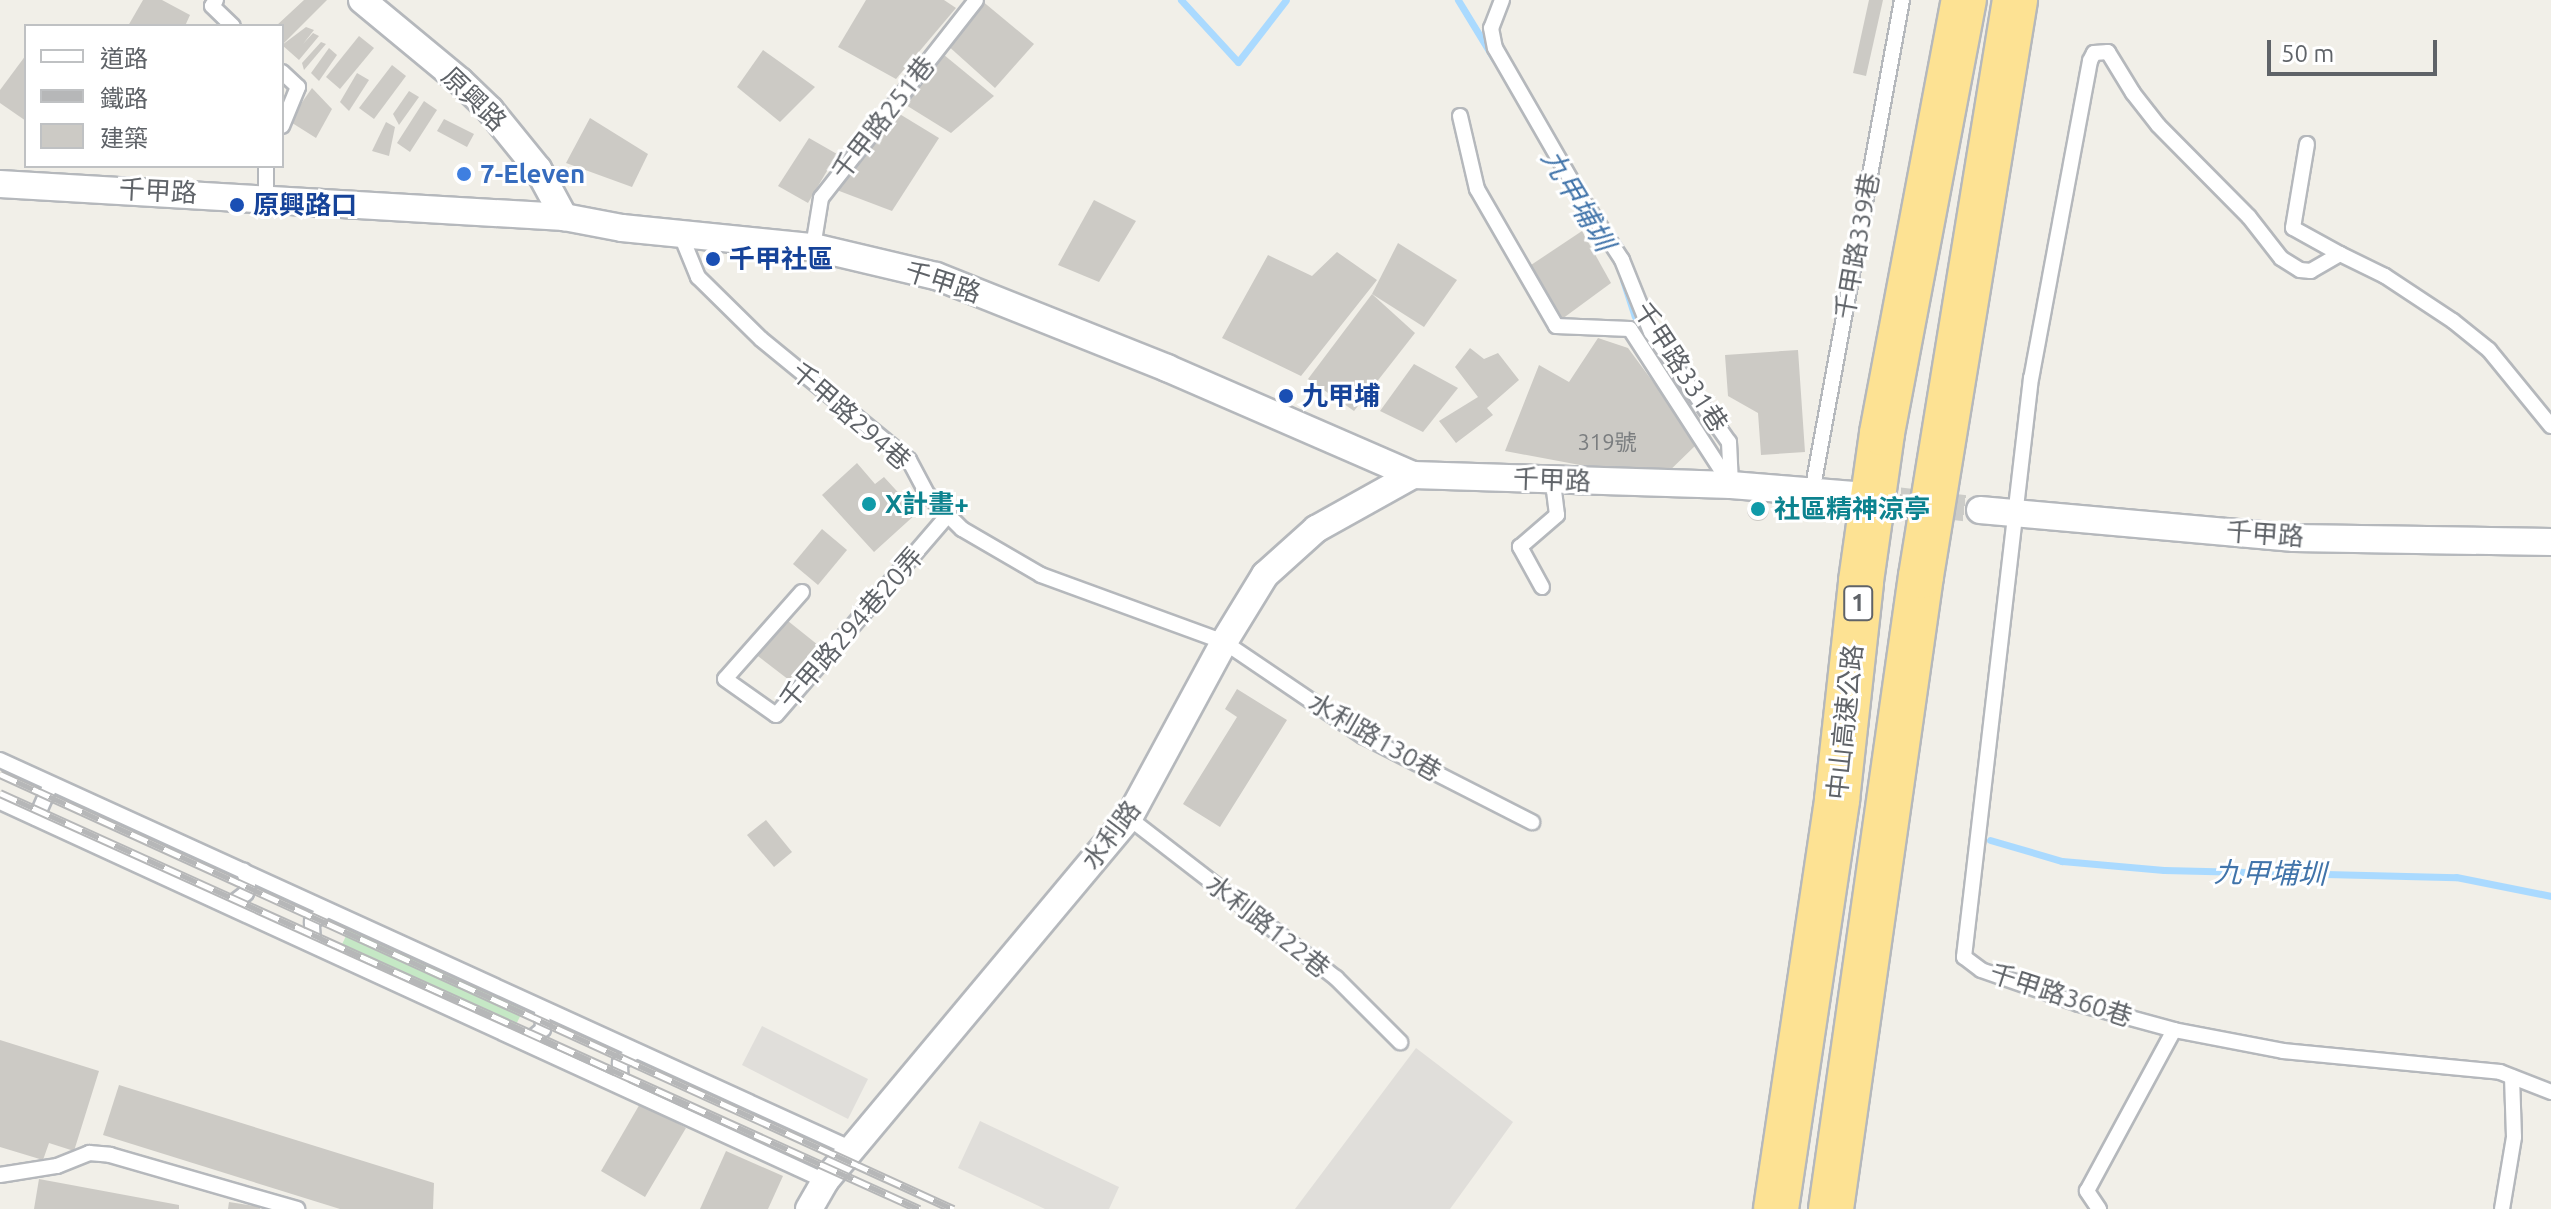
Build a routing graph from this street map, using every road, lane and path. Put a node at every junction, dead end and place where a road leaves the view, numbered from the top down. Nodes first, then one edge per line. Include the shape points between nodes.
1 (216, 0) edge
2 (362, 0) edge
3 (976, 0) edge
4 (1502, 0) edge
5 (1902, 0) edge
6 (1964, 0) edge
7 (2015, 0) edge
8 (231, 24) edge
9 (284, 74) edge
10 (1460, 116) dead end
11 (284, 121) edge
12 (2307, 144) dead end
13 (266, 168) edge
14 (0, 184) edge
15 (266, 198) junction
16 (564, 217) junction
17 (680, 233) junction
18 (813, 247) junction
19 (2340, 254) junction
20 (2551, 426) edge
21 (1413, 475) junction
22 (1553, 480) junction
23 (1731, 485) junction
24 (1812, 492) junction
25 (1854, 495) tunnel mouth
26 (1980, 510) tunnel mouth
27 (2017, 514) junction
28 (947, 516) junction
29 (2551, 542) edge
30 (1542, 587) dead end
31 (802, 592) dead end
32 (1224, 642) junction
33 (0, 760) edge
34 (51, 784) junction
35 (0, 802) edge
36 (36, 818) junction
37 (1129, 818) junction
38 (1532, 822) dead end
39 (244, 871) junction
40 (229, 906) junction
41 (327, 910) junction
42 (313, 944) junction
43 (542, 1009) junction
44 (2174, 1030) junction
45 (1400, 1042) dead end
46 (526, 1043) junction
47 (636, 1051) junction
48 (2512, 1077) junction
49 (621, 1085) junction
50 (2551, 1092) edge
51 (852, 1149) junction
52 (0, 1175) edge
53 (825, 1181) junction
54 (297, 1209) edge
55 (809, 1209) edge
56 (1776, 1209) edge
57 (1831, 1209) edge
58 (2099, 1209) edge
59 (2502, 1209) edge

1 - 8 lane via 212,6
2 - 16 street, 原興路 via 490,110 538,169
3 - 18 lane, 千甲路251巷 via 821,198
4 - 23 lane, 千甲路331巷 via 1491,28 1495,48 1622,260 1651,332 1729,442
5 - 24 lane, 千甲路339巷
6 - 56 highway, 中山高速公路 / 1 via 1882,433 1837,800
7 - 57 highway, 中山高速公路 via 1921,576
9 - 11 lane via 298,87
10 - 23 lane via 1477,189 1556,326 1630,329
12 - 19 lane via 2293,228
13 - 15 lane
14 - 15 street, 千甲路
15 - 16 street, 千甲路
16 - 17 street, 千甲路
17 - 18 street, 千甲路
17 - 28 lane, 千甲路294巷 via 698,277 761,339 909,460
18 - 21 street, 千甲路 via 936,276 1167,368
19 - 20 lane via 2385,276 2489,350
19 - 27 lane via 2311,271 2281,258 2249,217 2152,117 2108,52 2094,53 2031,378
21 - 22 street, 千甲路
21 - 32 street, 水利路 via 1316,529 1285,556 1265,575
22 - 23 street, 千甲路
22 - 30 lane via 1557,515 1520,547
23 - 24 street, 千甲路
24 - 25 street, 千甲路
26 - 27 street, 千甲路
27 - 29 street, 千甲路 via 2294,538
27 - 44 lane, 千甲路360巷 via 1964,957 1981,970 2065,1000
28 - 31 lane, 千甲路294巷20弄 via 776,715 725,679
28 - 32 lane, 千甲路294巷 via 1041,575
32 - 37 street, 水利路
32 - 38 lane, 水利路130巷 via 1363,736
33 - 34 lane
34 - 36 lane
34 - 39 lane
35 - 36 lane
36 - 40 lane
37 - 45 lane, 水利路122巷 via 1336,978
37 - 51 street, 水利路
39 - 40 lane via 246,893
39 - 41 lane
40 - 42 lane
41 - 42 lane via 312,922
41 - 43 lane
42 - 46 lane
43 - 46 lane via 543,1029
43 - 47 lane
44 - 48 lane, 千甲路360巷 via 2283,1051 2445,1064
44 - 58 lane via 2087,1191
46 - 49 lane
47 - 49 lane via 620,1063
47 - 51 lane
48 - 50 lane, 千甲路360巷
48 - 59 lane via 2514,1137
49 - 53 lane
51 - 53 street, 水利路
52 - 54 lane via 57,1166 89,1153 110,1155
53 - 55 street, 水利路

